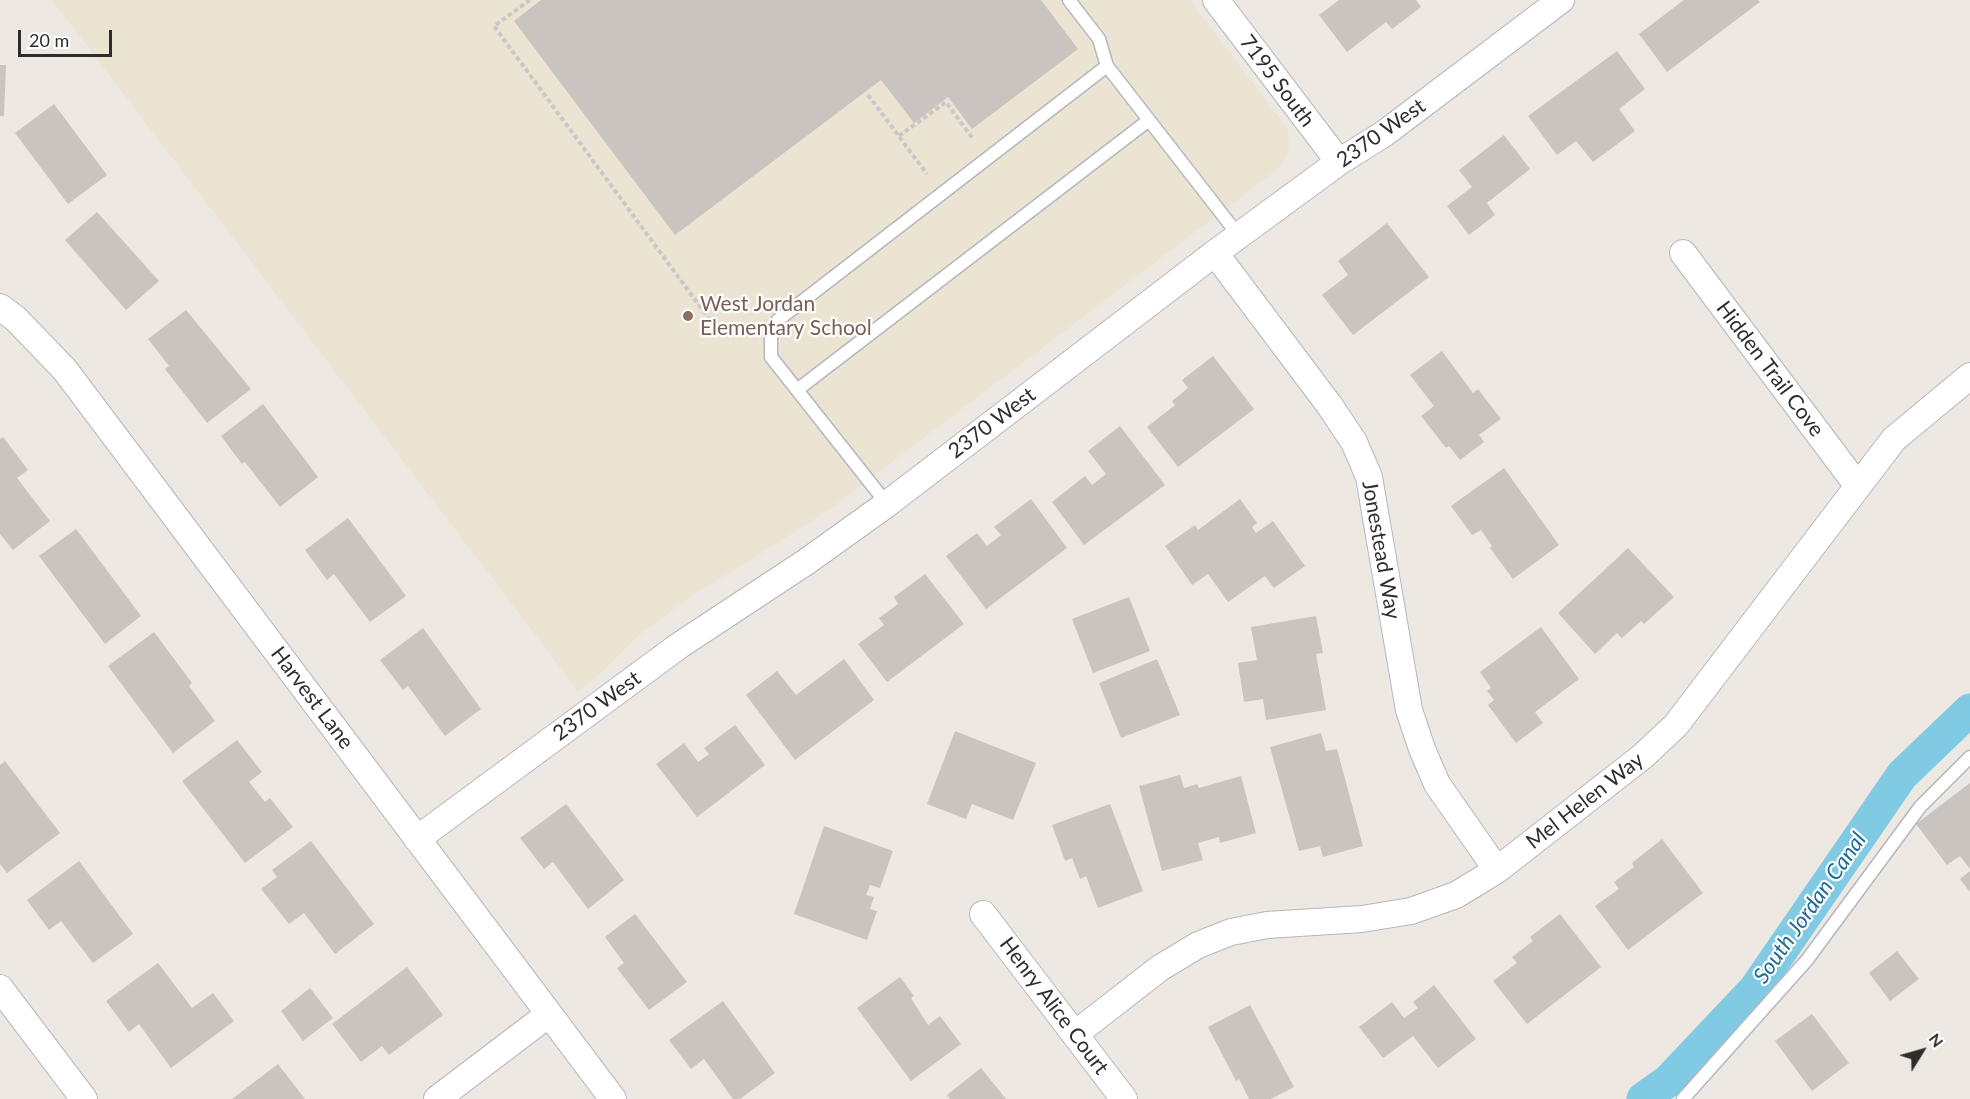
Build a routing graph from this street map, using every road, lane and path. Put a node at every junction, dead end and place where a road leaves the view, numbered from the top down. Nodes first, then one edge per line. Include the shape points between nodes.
1 (530, 0) edge
2 (1069, 0) edge
3 (1216, 0) edge
4 (1561, 0) edge
5 (1107, 66) junction
6 (868, 95) dead end
7 (1149, 120) junction
8 (899, 136) junction
9 (973, 139) dead end
10 (1339, 162) junction
11 (927, 174) dead end
12 (1239, 236) junction
13 (1215, 253) junction
14 (1683, 253) dead end
15 (0, 307) edge
16 (718, 331) dead end
17 (1970, 376) edge
18 (797, 390) junction
19 (1857, 485) junction
20 (887, 504) junction
21 (1970, 757) edge
22 (417, 838) junction
23 (1497, 870) junction
24 (983, 914) dead end
25 (0, 988) edge
26 (549, 1014) junction
27 (1075, 1035) junction
28 (84, 1099) edge
29 (437, 1099) edge
30 (613, 1099) edge
31 (1124, 1099) edge
32 (1683, 1099) edge

1 - 16 path via 494,26
2 - 5 lane via 1099,39
3 - 10 street, 7195 South
4 - 10 street, 2370 West via 1385,133
5 - 7 lane
5 - 18 lane via 778,320 771,337 771,357
6 - 8 path
7 - 12 lane
7 - 18 lane
8 - 9 path via 945,102
8 - 11 path
10 - 12 street, 2370 West
12 - 13 street, 2370 West
13 - 20 street, 2370 West
13 - 23 street, Jonestead Way via 1354,442 1369,477 1409,710 1422,749 1437,784
14 - 19 street, Hidden Trail Cove
15 - 22 street, Harvest Lane via 65,370
17 - 19 street, Mel Helen Way via 1894,439
18 - 20 lane
19 - 23 street, Mel Helen Way via 1676,724 1643,756
20 - 22 street, 2370 West via 671,652
21 - 32 lane via 1920,807 1807,960
22 - 26 street, Harvest Lane
23 - 27 street, Mel Helen Way via 1456,895 1412,911 1231,932 1198,945 1160,968
24 - 27 street, Henry Alice Court
25 - 28 street
26 - 29 street
26 - 30 street, Harvest Lane
27 - 31 street, Henry Alice Court

